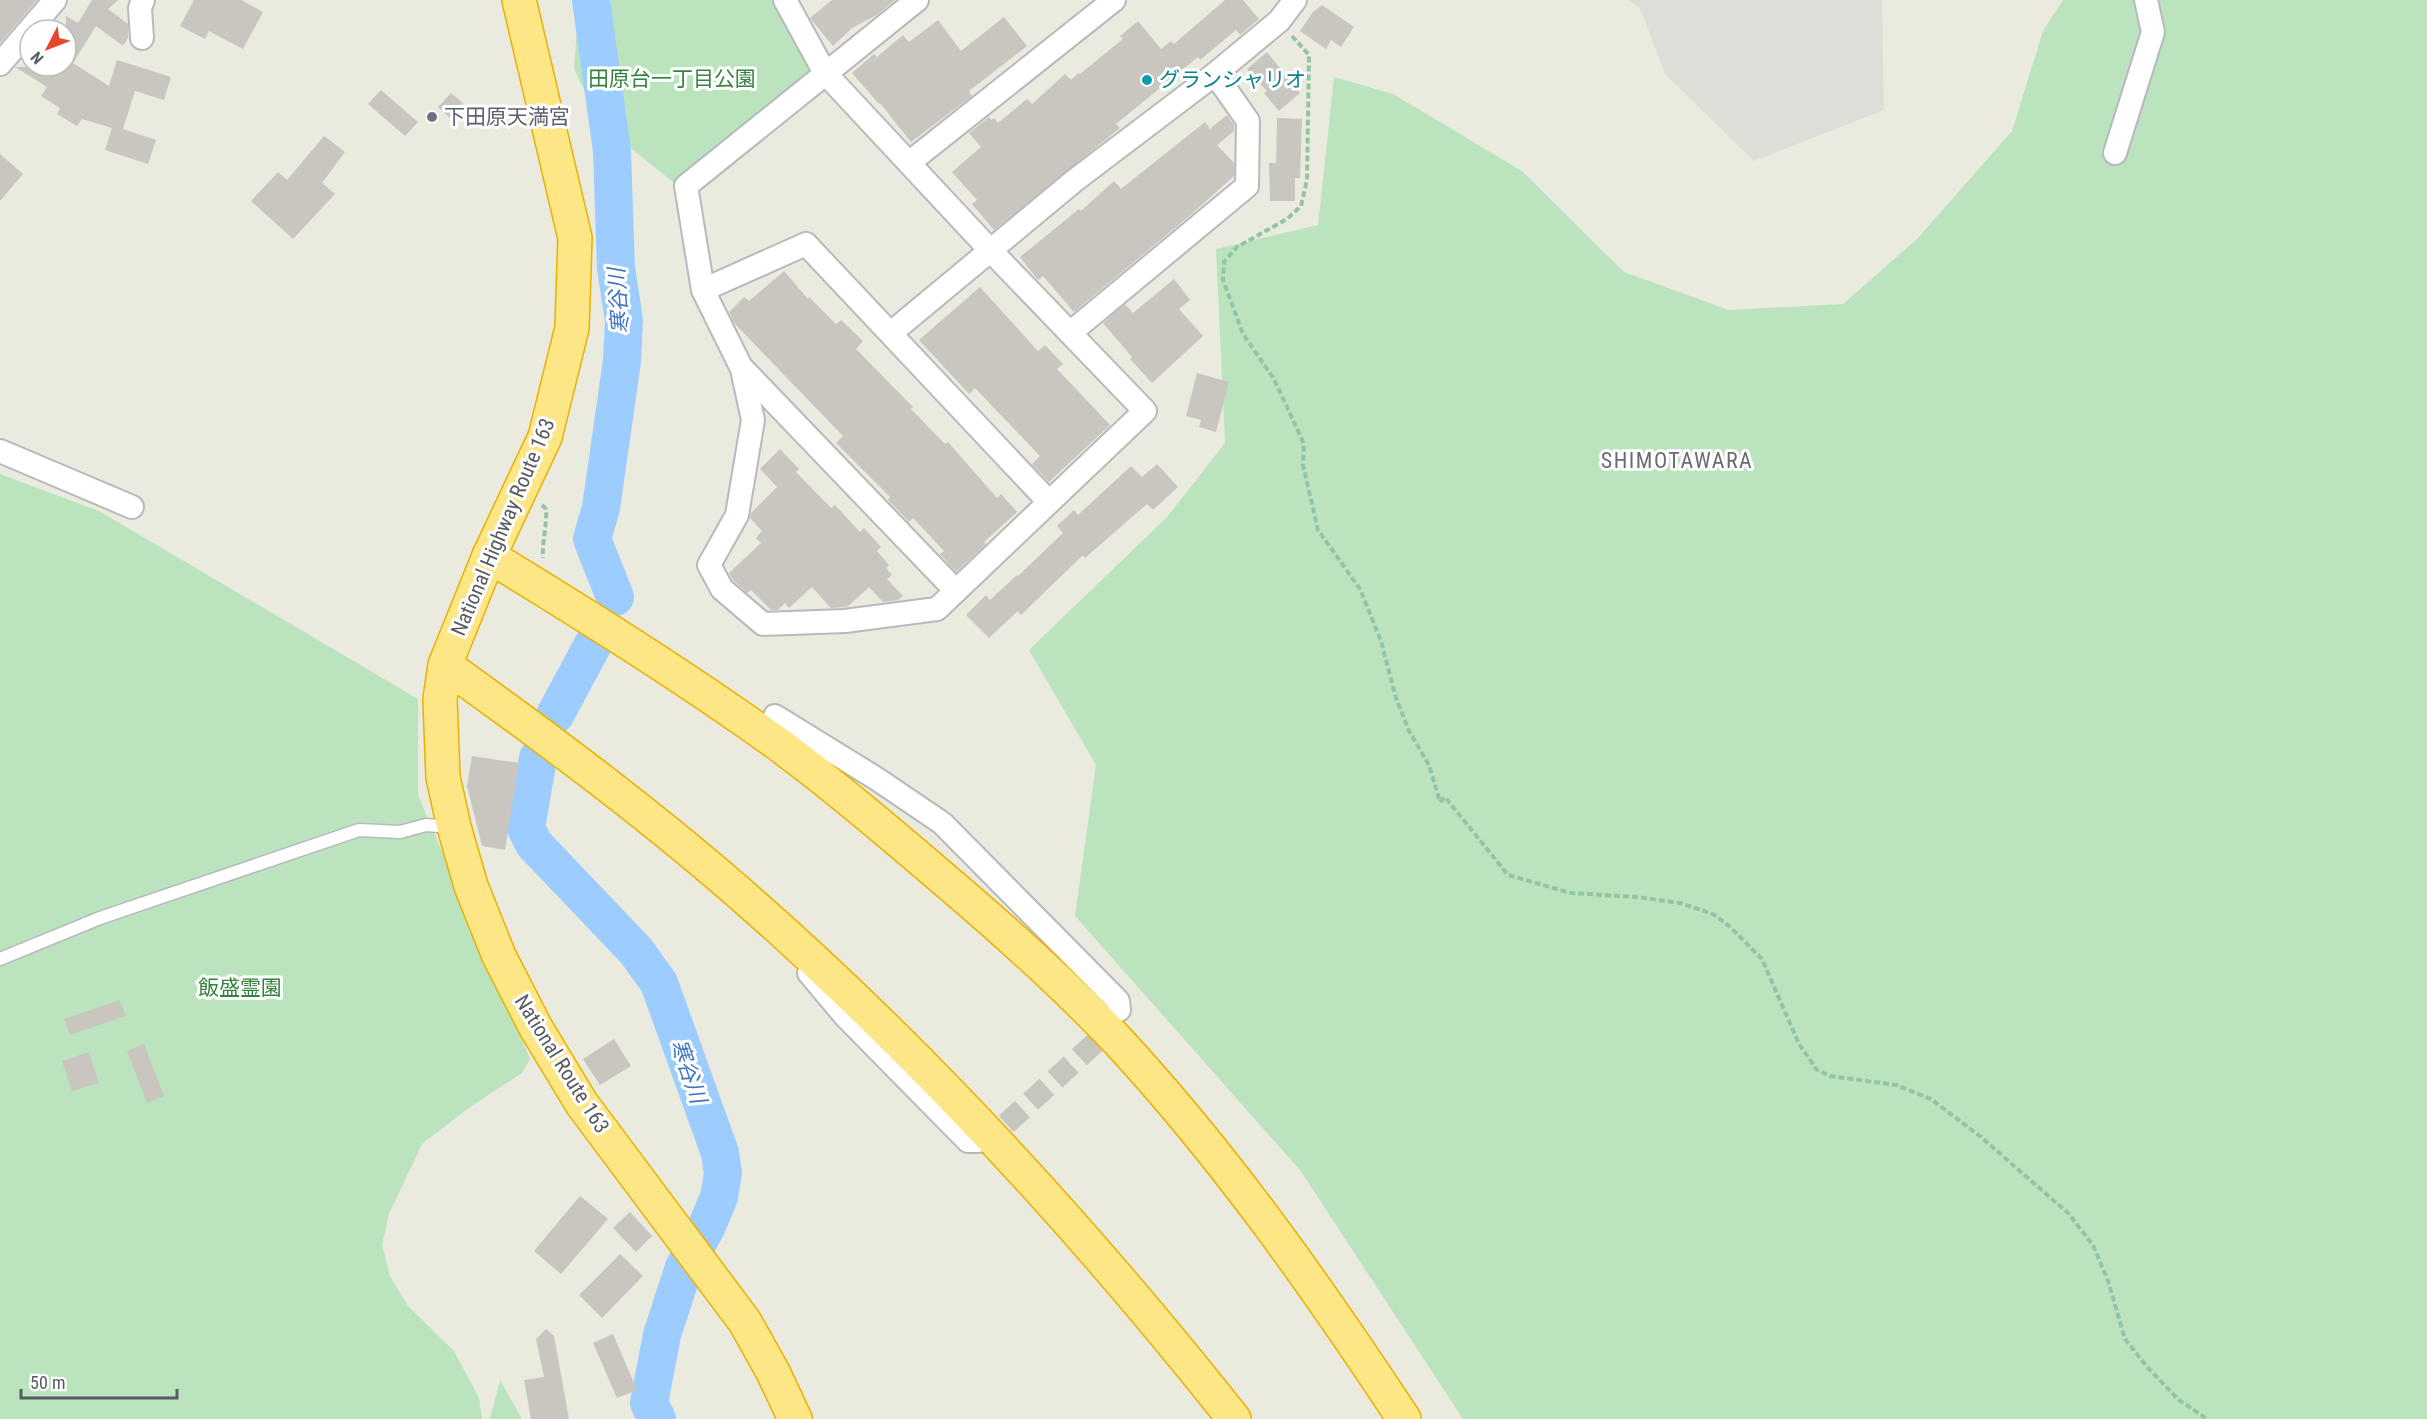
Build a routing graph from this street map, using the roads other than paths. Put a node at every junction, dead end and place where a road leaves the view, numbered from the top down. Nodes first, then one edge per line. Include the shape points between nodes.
1 (55, 0) edge
2 (143, 0) edge
3 (519, 0) edge
4 (785, 0) edge
5 (917, 0) edge
6 (1114, 0) edge
7 (1295, 0) edge
8 (2146, 0) edge
9 (142, 38) dead end
10 (0, 64) edge
11 (825, 73) junction
12 (1215, 74) junction
13 (2115, 153) dead end
14 (910, 162) junction
15 (992, 251) junction
16 (703, 290) junction
17 (891, 333) junction
18 (1070, 333) junction
19 (742, 369) junction
20 (0, 450) edge
21 (1049, 502) junction
22 (132, 507) dead end
23 (489, 556) junction
24 (956, 591) junction
25 (446, 665) junction
26 (775, 716) dead end
27 (877, 779) junction
28 (860, 808) junction
29 (454, 827) junction
30 (753, 904) junction
31 (0, 959) edge
32 (1119, 1010) dead end
33 (978, 1141) dead end
34 (795, 1419) edge
35 (1234, 1419) edge
36 (1404, 1419) edge

1 - 10 street
2 - 9 street
3 - 23 highway, National Highway Route 163 via 575,238 572,328 545,437
4 - 11 street
5 - 11 street
6 - 14 street
7 - 12 street via 1279,21
8 - 13 street via 2153,32
11 - 14 street
11 - 16 street via 686,186
12 - 15 street via 1074,181
12 - 18 street via 1248,121 1247,186
14 - 15 street
15 - 17 street
15 - 18 street
16 - 17 street via 806,244
16 - 19 street
17 - 21 street
18 - 21 street via 1145,411
19 - 24 street
19 - 24 street via 753,420 737,515 710,565 722,589 763,624 845,621 937,609
20 - 22 street
21 - 24 street
23 - 25 highway, National Highway Route 163
23 - 28 highway via 686,680
25 - 29 highway, National Route 163 via 440,699 443,777
25 - 30 highway via 555,744
26 - 27 street
27 - 28 street
27 - 32 street via 942,823 1118,1001
28 - 36 highway via 1050,974 1177,1107 1290,1253
29 - 31 lane via 426,825 400,832 359,830 100,918
29 - 34 highway, National Route 163 via 471,886 500,957 536,1028 582,1104 745,1322
30 - 33 street via 844,1016 968,1141
30 - 35 highway via 850,993 1034,1182

